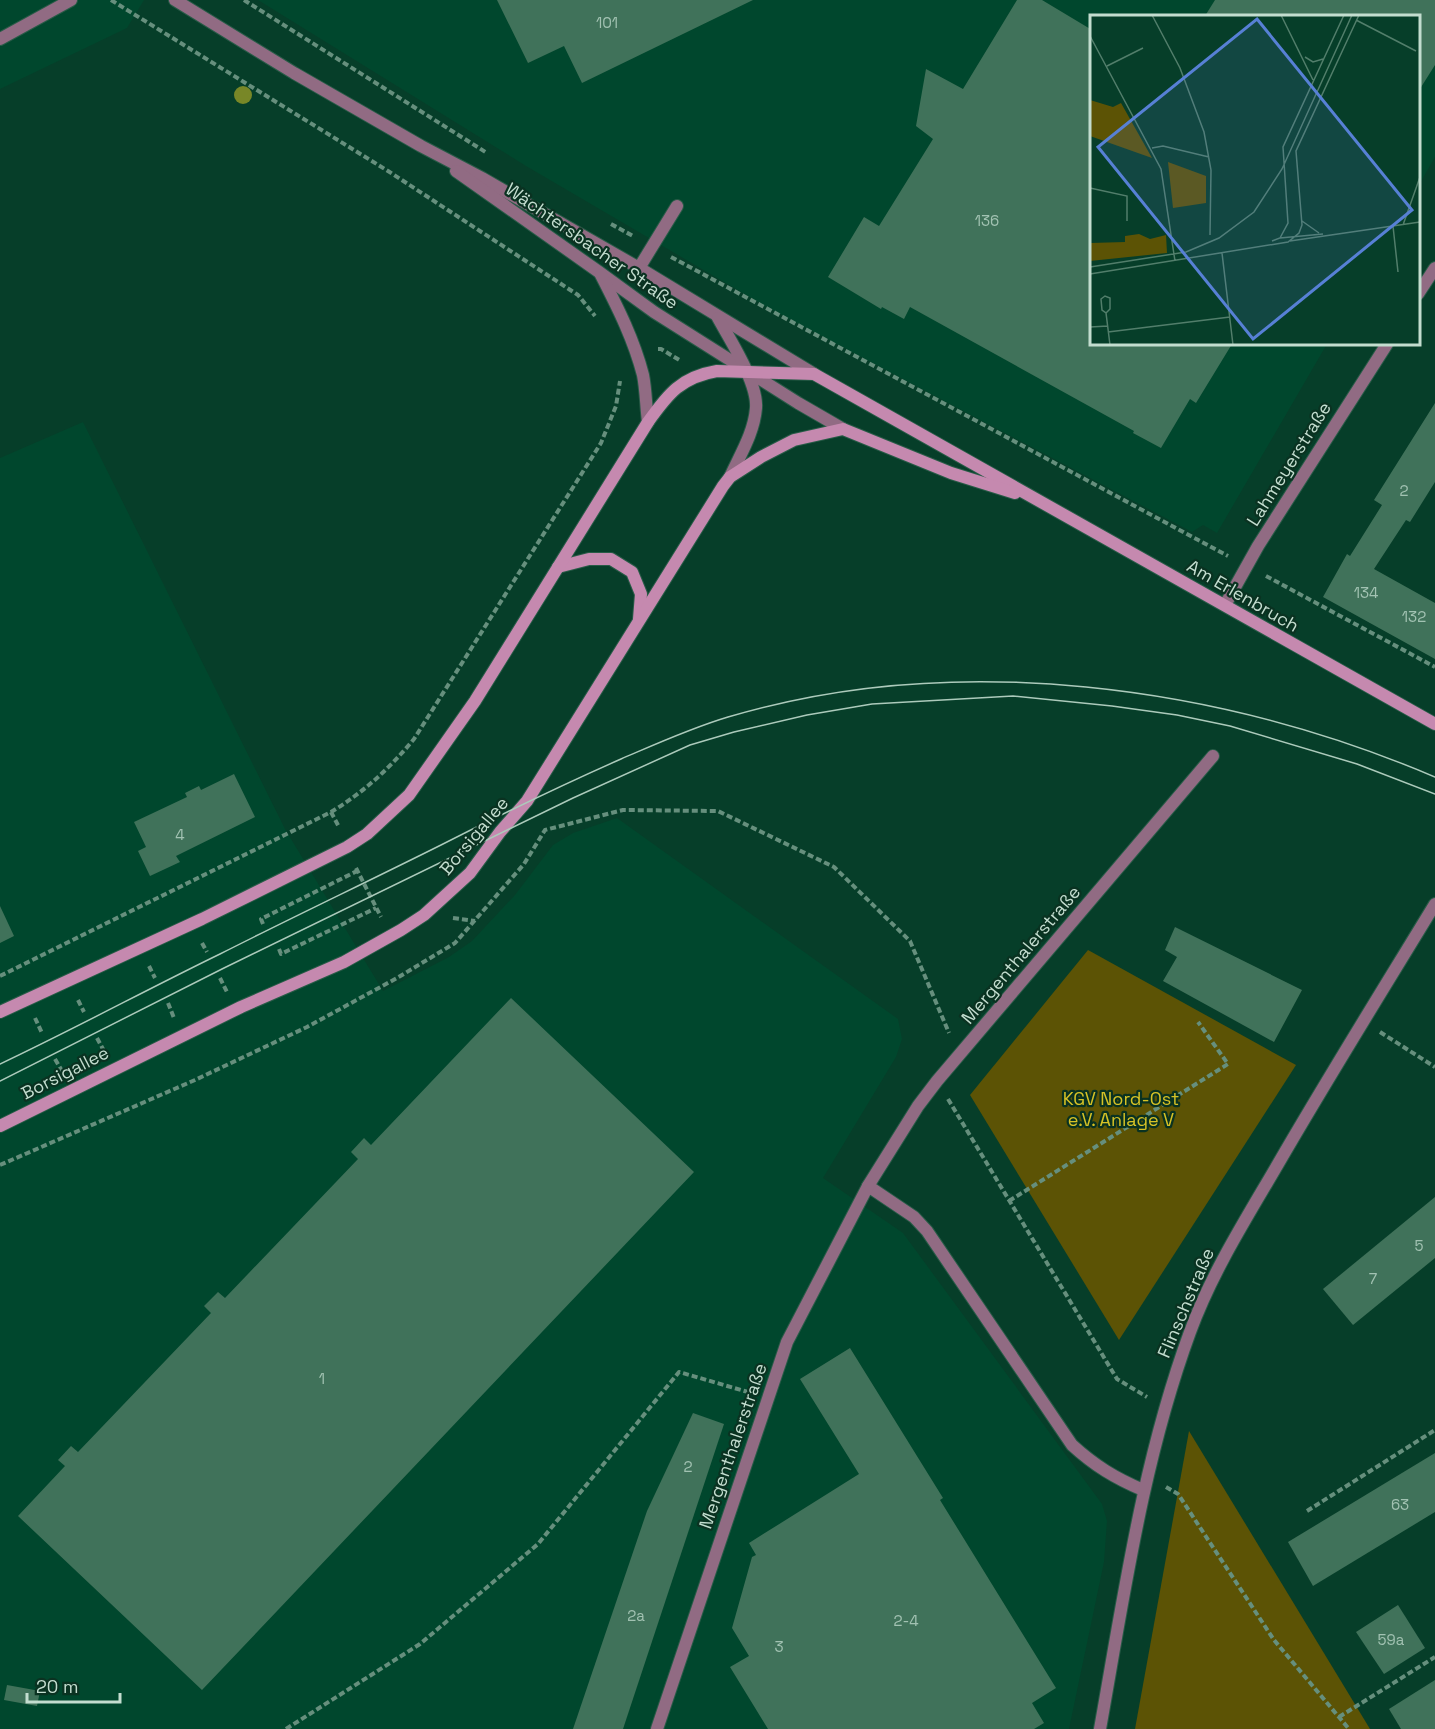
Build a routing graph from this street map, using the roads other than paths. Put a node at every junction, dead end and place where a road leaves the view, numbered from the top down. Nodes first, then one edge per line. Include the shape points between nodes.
1 (71, 0) edge
2 (175, 0) edge
3 (0, 39) edge
4 (421, 146) junction
5 (677, 206) dead end
6 (639, 268) junction
7 (1435, 268) edge
8 (599, 272) junction
9 (1420, 292) edge
10 (717, 316) junction
11 (1386, 345) edge
12 (746, 371) junction
13 (814, 374) junction
14 (648, 422) junction
15 (843, 429) junction
16 (729, 477) junction
17 (1034, 499) junction
18 (558, 567) junction
19 (1225, 605) junction
20 (639, 620) junction
21 (1435, 724) edge
22 (1213, 756) dead end
23 (1435, 904) edge
24 (0, 1012) edge
25 (0, 1126) edge
26 (868, 1186) junction
27 (1143, 1490) junction
28 (657, 1729) edge
29 (1100, 1729) edge

1 - 3 street
2 - 4 street, Wächtersbacher Straße
4 - 6 street, Wächtersbacher Straße
4 - 8 street, Wächtersbacher Straße
5 - 6 street
6 - 10 street, Wächtersbacher Straße
7 - 9 street
8 - 12 street, Wächtersbacher Straße
8 - 14 street via 636,352
10 - 12 street
10 - 13 street, Wächtersbacher Straße
11 - 19 street, Lahmeyerstraße
12 - 13 main road
12 - 14 main road via 717,370 683,382
12 - 15 street, Wächtersbacher Straße
12 - 16 street via 756,407 748,439
13 - 17 main road, Am Erlenbruch
14 - 18 main road
15 - 16 main road, Borsigallee via 794,440
15 - 17 main road, Am Erlenbruch via 951,473
16 - 20 main road, Borsigallee
17 - 19 main road, Am Erlenbruch
18 - 20 main road via 589,559 611,559 632,572 641,594
18 - 24 main road via 475,701 409,795 367,834 201,919
19 - 21 main road, Am Erlenbruch
20 - 25 main road, Borsigallee via 526,801 470,873 424,915 344,962 242,1007
22 - 26 street, Mergenthalerstraße via 937,1081
23 - 27 street, Flinschstraße via 1218,1266 1190,1331
26 - 27 street via 914,1217 927,1231 1072,1445 1093,1464
26 - 28 street, Mergenthalerstraße via 787,1342
27 - 29 street, Flinschstraße

